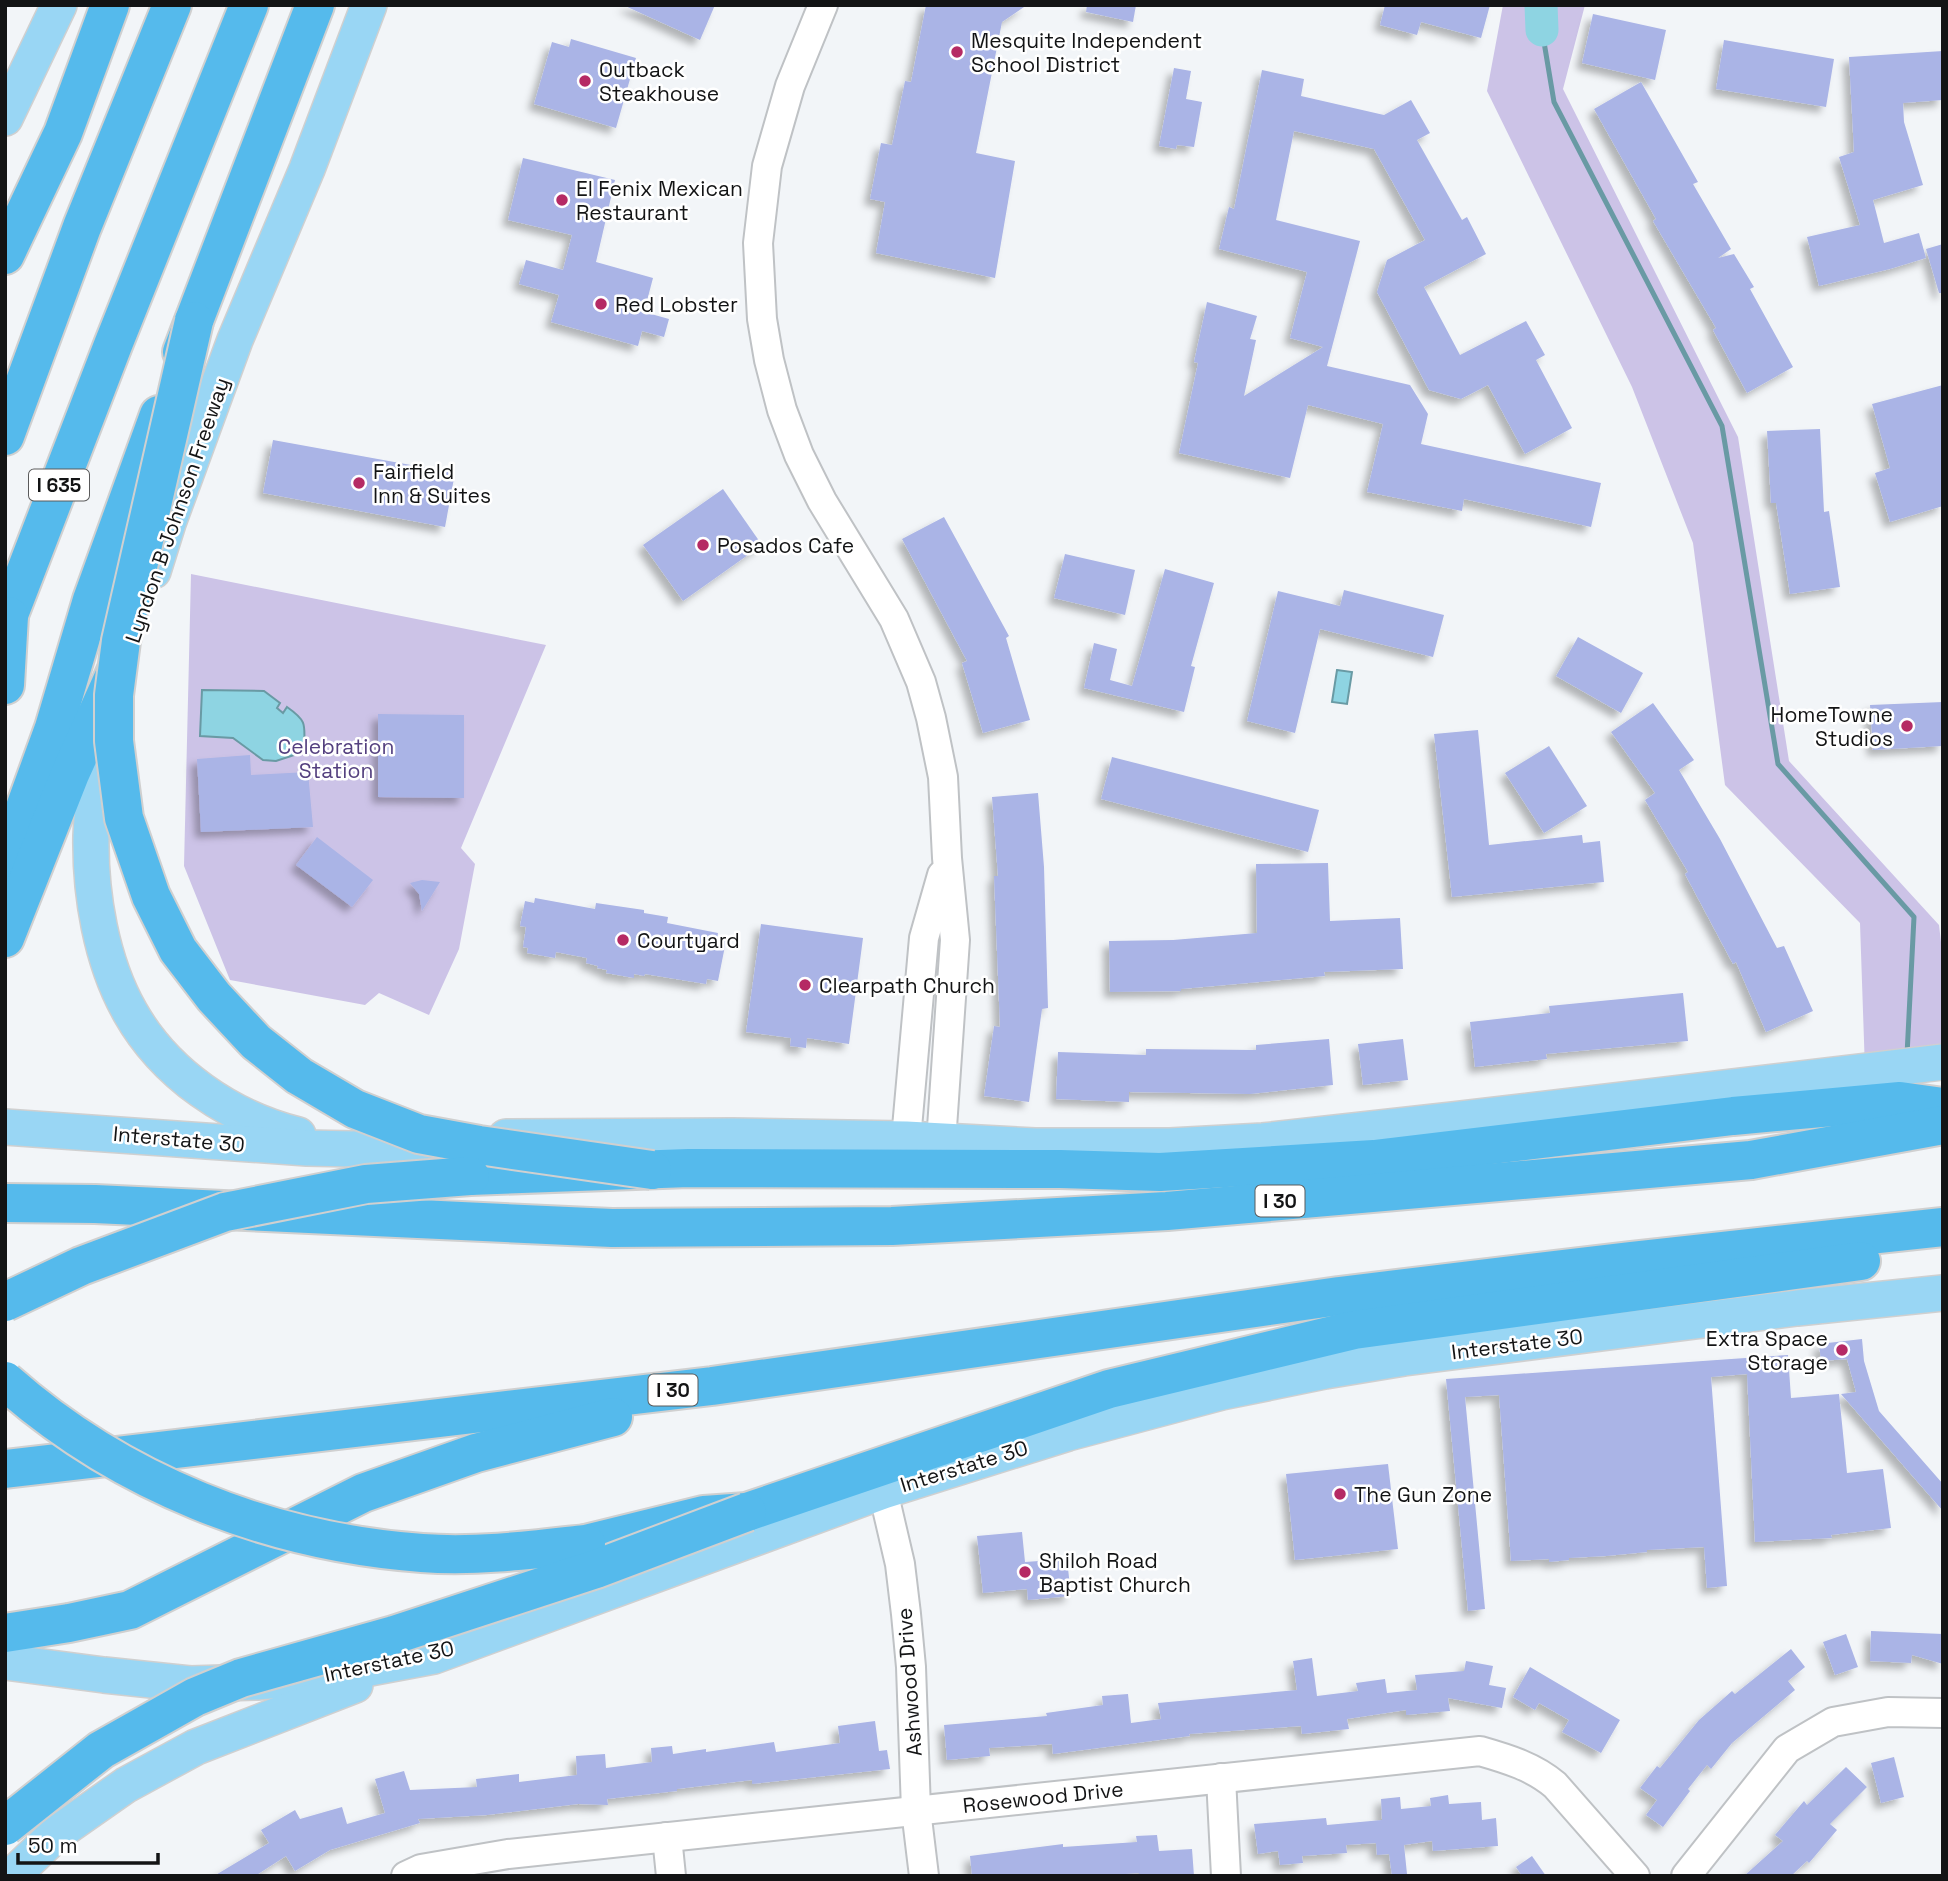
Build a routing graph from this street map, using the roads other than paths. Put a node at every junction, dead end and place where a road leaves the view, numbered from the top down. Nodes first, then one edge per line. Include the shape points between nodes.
1 (59, 5) edge
2 (110, 5) edge
3 (172, 5) edge
4 (249, 5) edge
5 (315, 5) edge
6 (369, 5) edge
7 (823, 5) edge
8 (88, 59) junction
9 (5, 118) edge
10 (5, 204) edge
11 (82, 227) junction
12 (5, 255) edge
13 (194, 321) junction
14 (5, 359) edge
15 (5, 436) edge
16 (7, 621) edge
17 (134, 632) junction
18 (5, 685) edge
19 (947, 858) junction
20 (5, 863) edge
21 (5, 938) edge
22 (1943, 1062) edge
23 (1943, 1107) edge
24 (1943, 1125) edge
25 (5, 1128) edge
26 (906, 1139) junction
27 (354, 1149) junction
28 (948, 1155) junction
29 (652, 1170) junction
30 (5, 1203) edge
31 (1943, 1227) edge
32 (1943, 1247) edge
33 (1943, 1293) edge
34 (5, 1301) edge
35 (750, 1380) junction
36 (5, 1381) edge
37 (5, 1469) edge
38 (883, 1491) junction
39 (747, 1513) junction
40 (5, 1633) edge
41 (434, 1656) junction
42 (5, 1662) edge
43 (1943, 1713) edge
44 (1221, 1778) junction
45 (916, 1810) junction
46 (5, 1826) edge
47 (667, 1837) junction
48 (12, 1876) edge
49 (405, 1876) edge
50 (671, 1876) edge
51 (924, 1876) edge
52 (1226, 1876) edge
53 (1635, 1876) edge
54 (1686, 1876) edge

1 - 9 main road
2 - 8 highway
3 - 11 highway
4 - 16 highway, I 635
5 - 13 highway
6 - 17 main road, Lyndon B Johnson Freeway via 235,340
7 - 19 street via 790,86 767,166 758,243 762,319 782,410 799,455 894,619 921,682 943,777
8 - 10 highway via 44,124
8 - 12 highway via 63,133
11 - 14 highway
11 - 15 highway
13 - 20 highway, bridge via 92,600 54,728
13 - 29 highway, bridge via 121,641 114,695 114,741 124,818 151,897 178,950 256,1042 299,1076 355,1109 419,1134
16 - 18 highway
17 - 21 highway via 70,774
17 - 27 main road, Lyndon B Johnson Freeway via 102,754 91,835 97,913 117,982 130,1012 152,1043 212,1098 248,1119 284,1132
19 - 26 street via 924,938
19 - 28 street via 955,940
22 - 28 main road, Interstate 30 via 1263,1141 1035,1146
23 - 28 highway via 1886,1102 1374,1159 1160,1172
24 - 30 highway, I 30 via 1751,1160 1167,1211 892,1226 612,1228
25 - 27 main road, Interstate 30
26 - 27 main road, Interstate 30 via 491,1137
26 - 28 main road, Interstate 30
28 - 29 highway
29 - 34 highway, bridge via 470,1176 316,1193 225,1212 81,1266
31 - 35 highway, I 30 via 1339,1296
32 - 39 highway via 1354,1330 1109,1389
33 - 38 main road, Interstate 30 via 1325,1371 1222,1392 1068,1433
35 - 37 highway, I 30
35 - 40 highway via 476,1453 363,1493 130,1610
36 - 39 highway, bridge via 69,1430 183,1496 249,1520 371,1548 486,1553 586,1544 704,1515
38 - 41 main road, Interstate 30
38 - 45 street, Ashwood Drive via 900,1564 907,1625
39 - 46 highway, bridge via 596,1569 218,1687 101,1750
41 - 42 main road, Interstate 30 via 327,1676 190,1684
41 - 48 main road via 196,1747 96,1806
43 - 54 street via 1888,1712 1833,1722 1787,1749
44 - 45 street, Rosewood Drive
44 - 52 street
44 - 53 street, Rosewood Drive via 1480,1751 1542,1774
45 - 47 street, Rosewood Drive
45 - 51 street, Ashwood Drive
47 - 49 street, Rosewood Drive via 509,1854 421,1869
47 - 50 street

